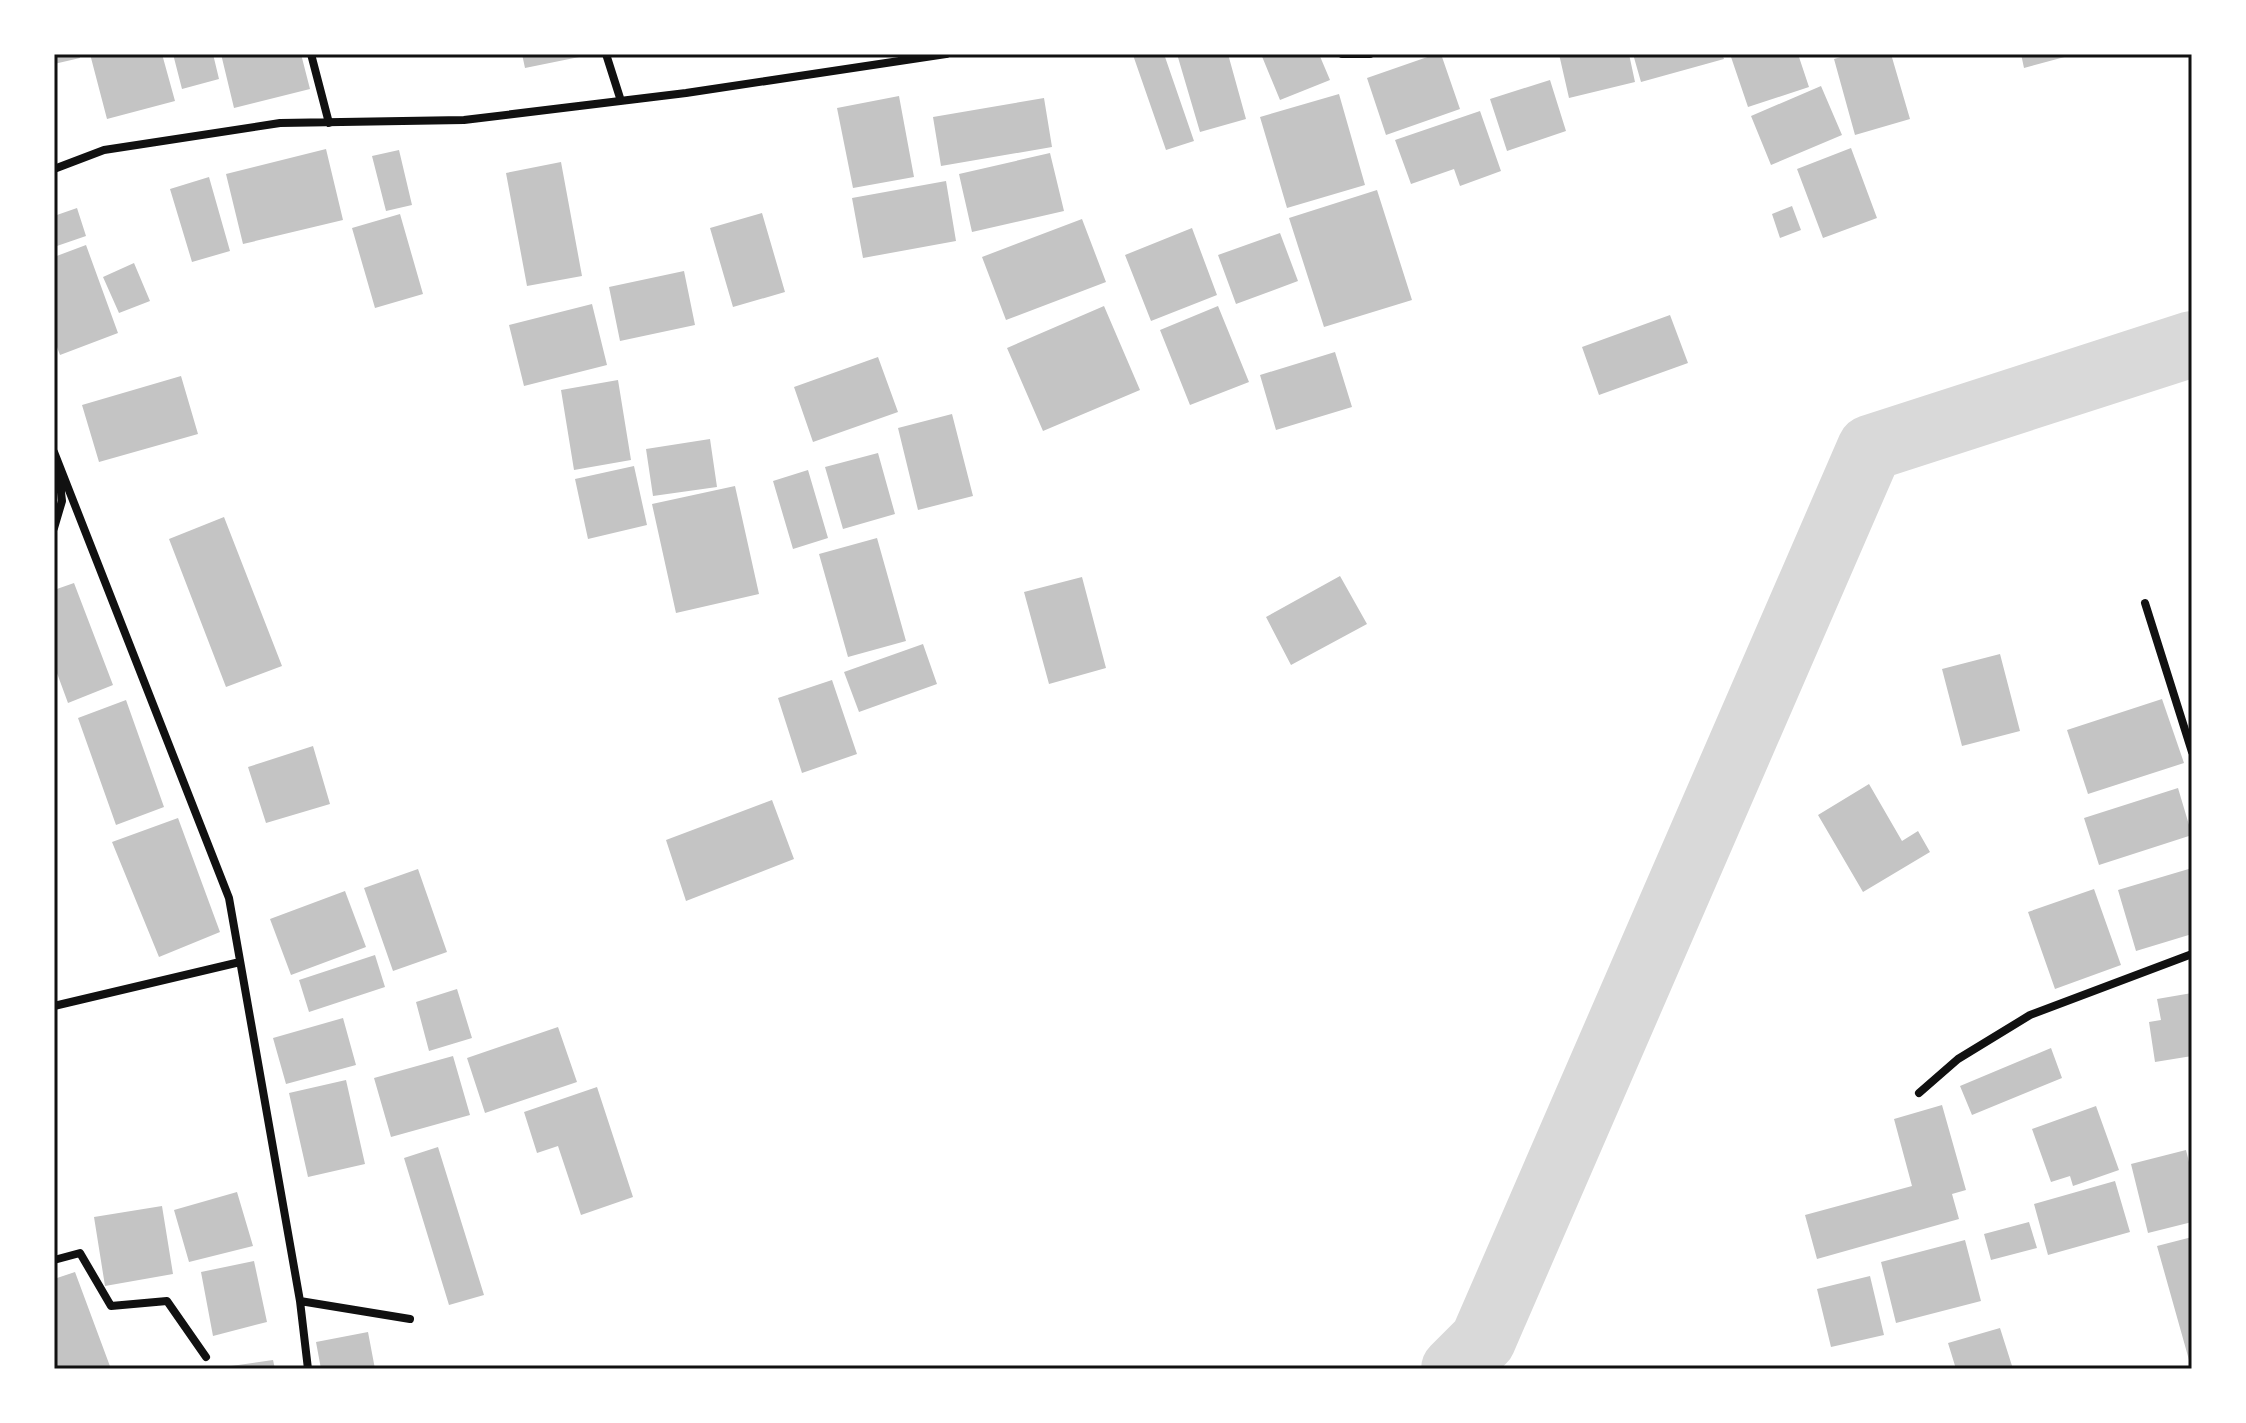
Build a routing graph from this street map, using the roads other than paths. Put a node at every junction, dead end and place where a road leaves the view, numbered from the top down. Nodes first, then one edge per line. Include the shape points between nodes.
1 (311, 54) edge
2 (606, 54) edge
3 (946, 54) edge
4 (1342, 54) edge
5 (1370, 54) edge
6 (621, 101) junction
7 (329, 123) junction
8 (55, 169) edge
9 (54, 452) edge
10 (58, 462) junction
11 (54, 528) edge
12 (2145, 603) dead end
13 (2192, 752) edge
14 (2192, 954) edge
15 (240, 962) junction
16 (54, 1006) edge
17 (1919, 1093) dead end
18 (54, 1260) edge
19 (300, 1301) junction
20 (410, 1319) dead end
21 (206, 1357) dead end
22 (308, 1369) edge

1 - 7 street
2 - 6 street
3 - 6 street
4 - 5 street
6 - 7 street via 464,120
7 - 8 street via 280,123 104,150
9 - 10 street
10 - 11 street via 62,501
10 - 15 street via 229,898
12 - 13 street
14 - 17 street via 2030,1015 1958,1059
15 - 16 street
15 - 19 street
18 - 21 street via 80,1253 111,1306 167,1301
19 - 20 street
19 - 22 street

